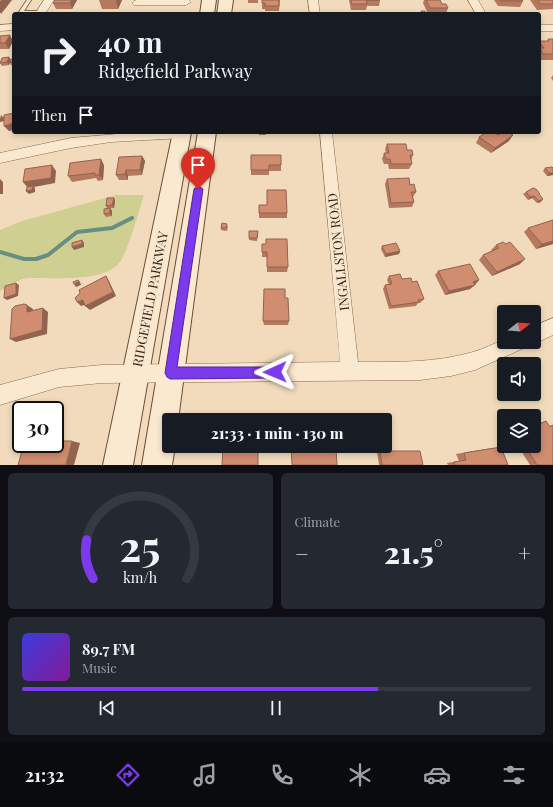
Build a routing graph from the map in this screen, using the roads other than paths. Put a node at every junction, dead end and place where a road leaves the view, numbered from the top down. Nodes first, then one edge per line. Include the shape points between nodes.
1 (30, 0) edge
2 (49, 0) edge
3 (209, 0) edge
4 (226, 0) edge
5 (313, 0) edge
6 (473, 0) edge
7 (137, 1) edge
8 (186, 2) dead end
9 (21, 12) edge
10 (41, 12) edge
11 (133, 12) edge
12 (207, 12) edge
13 (224, 12) edge
14 (315, 12) edge
15 (480, 12) edge
16 (12, 27) edge
17 (0, 28) edge
18 (541, 28) edge
19 (553, 28) edge
20 (168, 134) edge
21 (182, 134) edge
22 (207, 134) edge
23 (326, 134) edge
24 (0, 158) edge
25 (553, 326) edge
26 (541, 332) edge
27 (502, 349) edge
28 (350, 372) junction
29 (170, 373) junction
30 (136, 374) junction
31 (0, 395) edge
32 (118, 465) edge
33 (157, 465) edge

1 - 9 lane
2 - 10 street
3 - 12 main road
4 - 13 main road
5 - 14 street
6 - 15 street
7 - 8 street
7 - 11 street
16 - 17 street
18 - 19 street
20 - 24 street via 72,143
21 - 30 main road, RIDGEFIELD PARKWAY
22 - 29 main road
23 - 28 street, INGALLSTON ROAD
25 - 26 street
27 - 28 street via 475,361 451,367 420,371
28 - 29 street
29 - 30 street
29 - 33 main road
30 - 31 street via 59,378
30 - 32 main road, RIDGEFIELD PARKWAY

